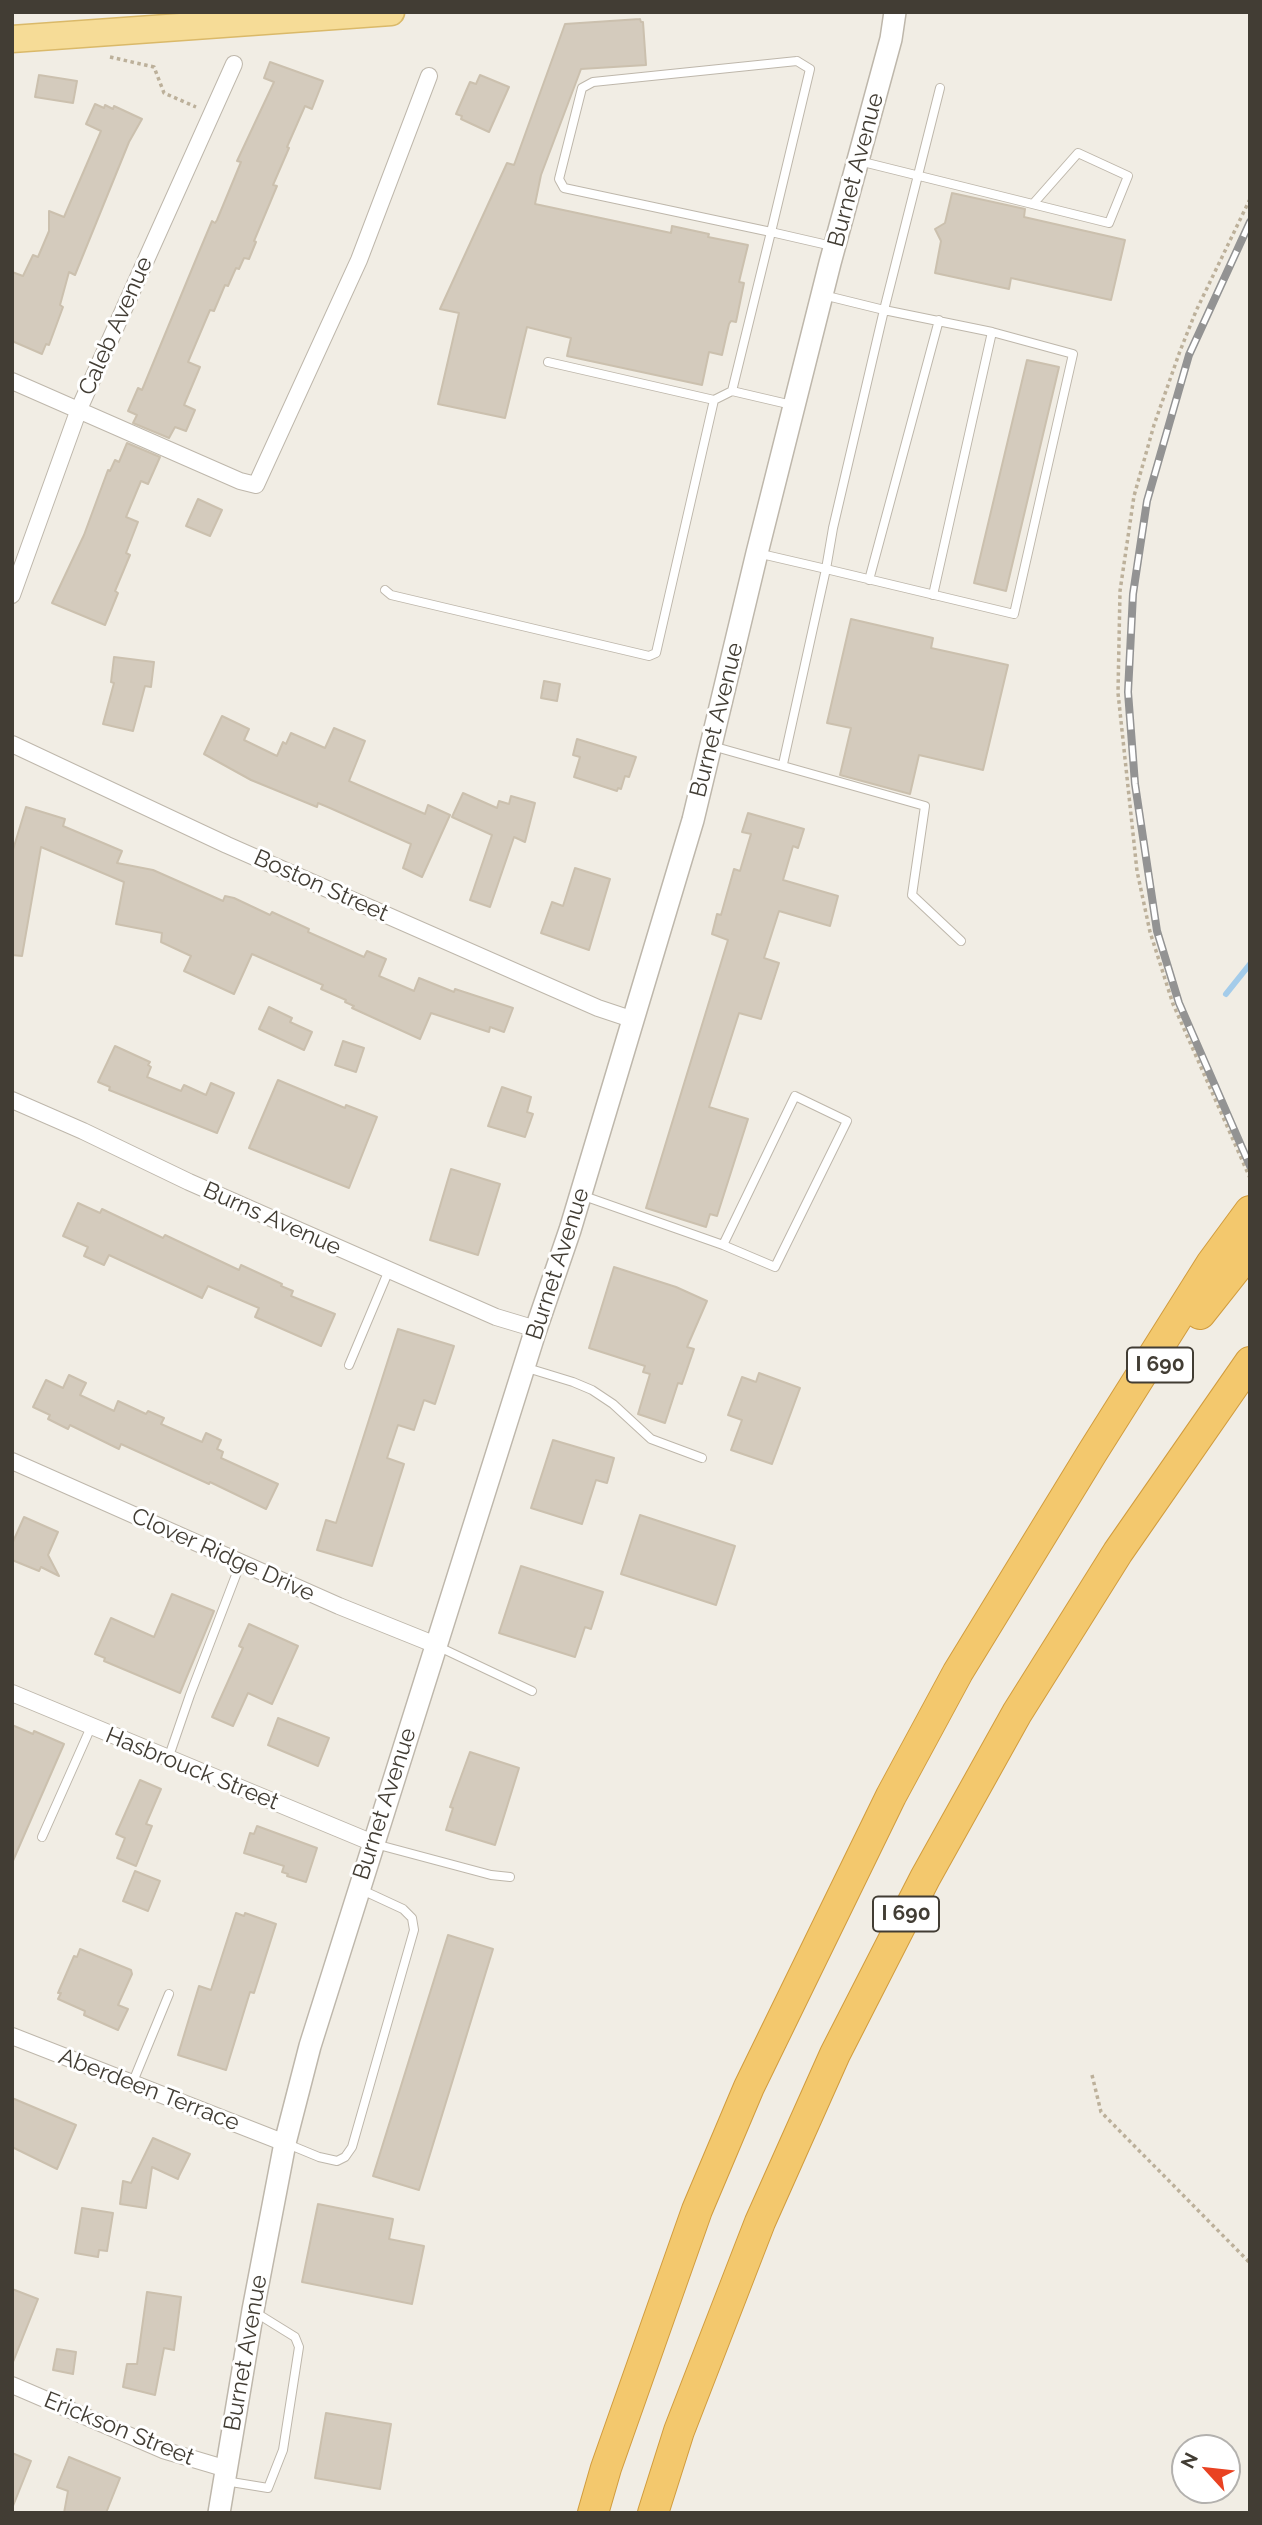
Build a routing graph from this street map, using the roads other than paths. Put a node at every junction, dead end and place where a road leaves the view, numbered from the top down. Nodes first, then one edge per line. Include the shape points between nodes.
1 (391, 12) edge
2 (895, 12) edge
3 (12, 39) edge
4 (234, 64) dead end
5 (429, 76) dead end
6 (940, 88) dead end
7 (859, 161) junction
8 (918, 175) junction
9 (1033, 204) junction
10 (771, 232) junction
11 (834, 247) junction
12 (822, 295) junction
13 (884, 310) junction
14 (939, 320) junction
15 (992, 332) junction
16 (548, 362) dead end
17 (12, 381) edge
18 (732, 391) junction
19 (714, 400) junction
20 (794, 405) junction
21 (79, 409) junction
22 (757, 553) junction
23 (826, 569) junction
24 (869, 580) junction
25 (385, 590) dead end
26 (12, 595) edge
27 (933, 595) junction
28 (12, 744) edge
29 (711, 746) junction
30 (783, 764) junction
31 (961, 942) dead end
32 (634, 1020) junction
33 (12, 1100) edge
34 (581, 1195) junction
35 (1250, 1211) edge
36 (723, 1245) junction
37 (1250, 1251) edge
38 (388, 1270) junction
39 (1220, 1271) junction
40 (536, 1329) junction
41 (1250, 1362) edge
42 (349, 1365) dead end
43 (524, 1367) junction
44 (702, 1458) dead end
45 (12, 1461) edge
46 (241, 1562) junction
47 (436, 1645) junction
48 (532, 1691) dead end
49 (12, 1693) edge
50 (91, 1727) junction
51 (168, 1759) junction
52 (43, 1837) dead end
53 (373, 1843) junction
54 (510, 1877) dead end
55 (359, 1888) junction
56 (169, 1994) dead end
57 (12, 2036) edge
58 (132, 2084) junction
59 (285, 2143) junction
60 (253, 2311) junction
61 (12, 2385) edge
62 (226, 2475) junction
63 (219, 2513) edge
64 (593, 2513) edge
65 (653, 2513) edge

1 - 3 main road via 141,26 103,34
2 - 7 street, Burnet Avenue
4 - 21 street, Caleb Avenue
5 - 21 street via 359,260 256,485
6 - 8 lane
7 - 8 lane
7 - 11 street, Burnet Avenue
8 - 9 lane
8 - 13 lane
9 - 9 lane via 1078,153 1128,176 1109,223
10 - 10 lane via 810,68 797,61 593,82 582,88 559,179 564,188
10 - 11 lane
10 - 18 lane
11 - 12 street, Burnet Avenue
12 - 13 lane
12 - 20 street, Burnet Avenue
13 - 14 lane
13 - 23 lane
14 - 15 lane
14 - 24 lane
15 - 27 lane
15 - 27 lane via 1073,354 1014,614
16 - 19 lane
17 - 21 street
18 - 19 lane
18 - 20 lane
19 - 25 lane via 656,653 649,656
20 - 22 street, Burnet Avenue
21 - 26 street, Caleb Avenue
22 - 23 lane
22 - 29 street, Burnet Avenue
23 - 24 lane
23 - 30 lane
24 - 27 lane
28 - 32 street, Boston Street via 227,845
29 - 30 lane
29 - 32 street, Burnet Avenue
30 - 31 lane via 925,806 912,895
32 - 34 street, Burnet Avenue
33 - 38 street, Burns Avenue
34 - 36 lane
34 - 40 street, Burnet Avenue
35 - 39 highway
36 - 36 lane via 775,1268 847,1121 795,1096
37 - 39 highway, I 690
38 - 40 street, Burns Avenue via 496,1317
38 - 42 lane
39 - 64 highway, I 690 via 1092,1454 952,1683 891,1797 749,2087 697,2210
40 - 43 street, Burnet Avenue
41 - 65 highway, I 690 via 1118,1552 1017,1713 925,1878 835,2054 760,2222 679,2431
43 - 44 lane via 592,1391 651,1439
43 - 47 street, Burnet Avenue
45 - 46 street, Clover Ridge Drive
46 - 47 street, Clover Ridge Drive
46 - 51 lane
47 - 48 lane
47 - 53 street, Burnet Avenue
49 - 50 street, Hasbrouck Street
50 - 51 street, Hasbrouck Street
50 - 52 lane
51 - 53 street, Hasbrouck Street
53 - 54 lane
53 - 55 street, Burnet Avenue
55 - 59 street, Burnet Avenue
55 - 59 lane via 403,1909 412,1918 414,1930 352,2147 337,2161
56 - 58 lane
57 - 58 street, Aberdeen Terrace
58 - 59 street, Aberdeen Terrace
59 - 60 street, Burnet Avenue
60 - 62 street, Burnet Avenue
60 - 62 lane via 295,2337 299,2347 283,2449 268,2488
61 - 62 street, Erickson Street
62 - 63 street, Burnet Avenue

